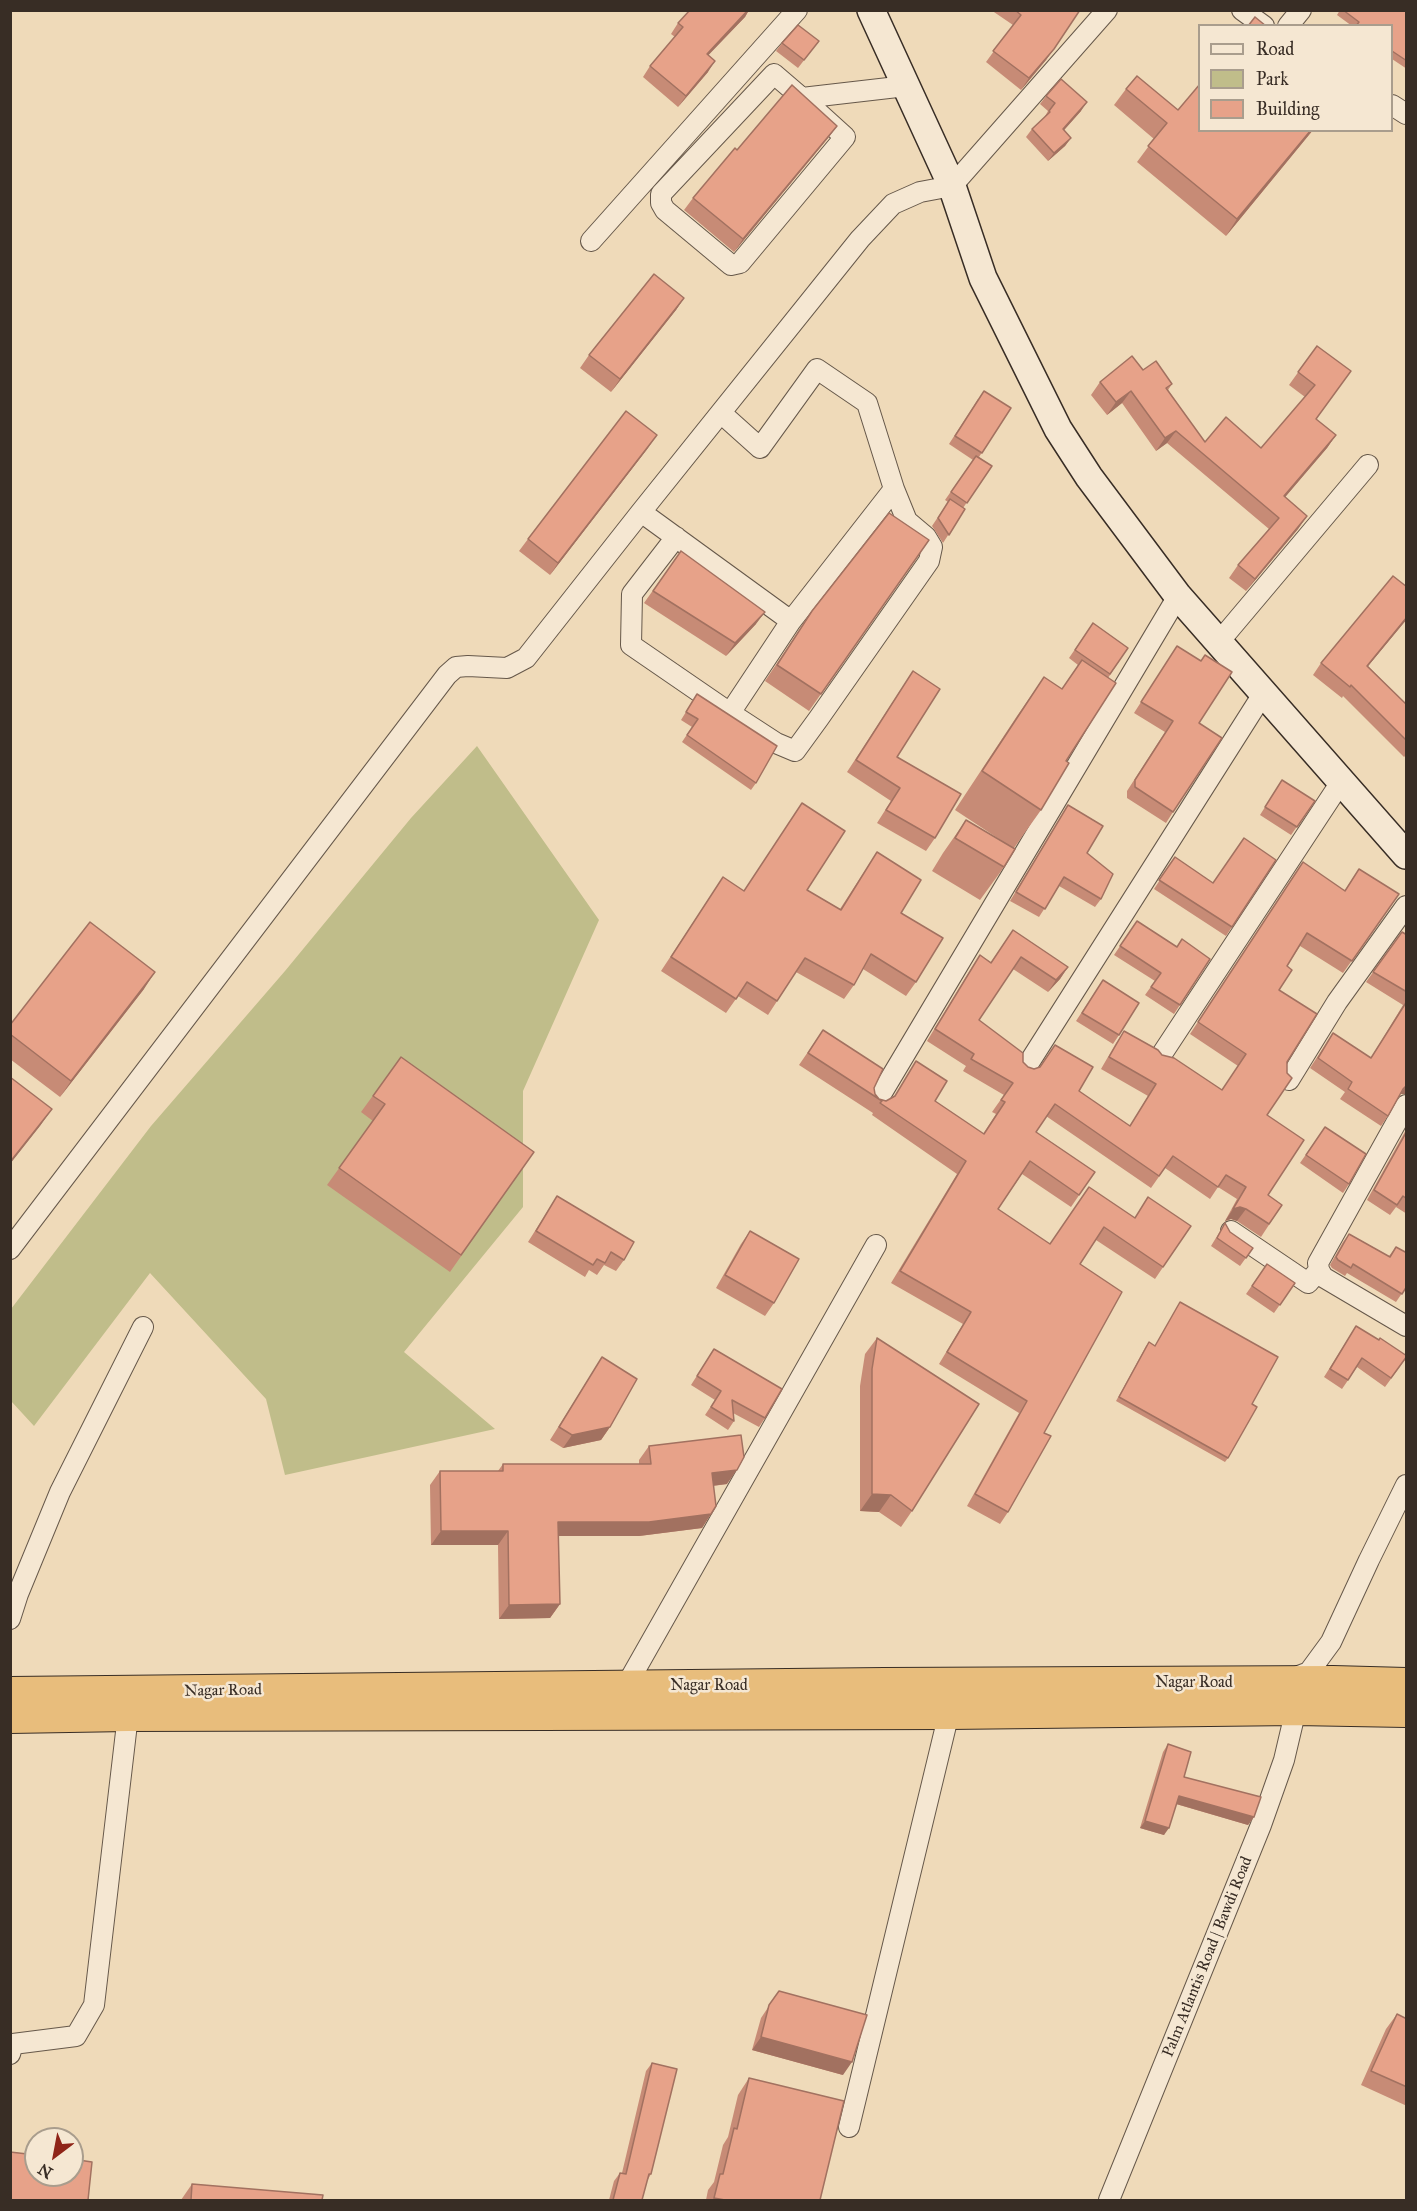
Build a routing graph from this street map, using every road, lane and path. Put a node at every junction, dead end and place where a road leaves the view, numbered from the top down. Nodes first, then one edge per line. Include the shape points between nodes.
1 (797, 10) edge
2 (871, 10) edge
3 (1107, 10) edge
4 (1242, 10) edge
5 (1301, 10) edge
6 (1260, 24) edge
7 (1290, 24) edge
8 (906, 86) junction
9 (802, 98) junction
10 (1393, 106) edge
11 (1407, 114) edge
12 (952, 186) junction
13 (591, 241) dead end
14 (721, 413) junction
15 (1368, 465) dead end
16 (894, 489) junction
17 (640, 512) junction
18 (676, 537) junction
19 (1178, 596) junction
20 (791, 621) junction
21 (1218, 643) junction
22 (1263, 694) junction
23 (730, 713) junction
24 (1341, 782) junction
25 (1407, 855) edge
26 (1407, 906) edge
27 (1160, 1057) edge
28 (1025, 1069) edge
29 (1289, 1080) edge
30 (877, 1101) edge
31 (1407, 1105) edge
32 (1231, 1231) edge
33 (876, 1245) dead end
34 (10, 1249) edge
35 (1319, 1270) junction
36 (1407, 1326) edge
37 (143, 1327) dead end
38 (1407, 1485) edge
39 (10, 1619) edge
40 (1279, 1683) junction
41 (1407, 1684) edge
42 (626, 1686) junction
43 (10, 1693) edge
44 (1000, 1698) junction
45 (1296, 1709) junction
46 (1407, 1711) edge
47 (949, 1713) junction
48 (128, 1715) junction
49 (10, 1717) edge
50 (10, 2054) edge
51 (849, 2127) dead end
52 (1109, 2200) edge

1 - 13 street
2 - 8 main road
3 - 12 street
4 - 6 street
5 - 7 street
8 - 9 street
8 - 12 main road
9 - 9 street via 774,74 661,194 665,210 731,266 740,262 845,137
10 - 11 street
12 - 14 street via 920,192 893,204 860,238
12 - 19 main road via 984,278 1058,429
14 - 16 street via 760,448 817,369 867,402
14 - 17 street
15 - 21 street
16 - 20 street
16 - 23 street via 908,521 932,547 929,561 795,751
17 - 18 street
17 - 34 street via 526,658 507,668 456,667 447,675
18 - 20 street
18 - 23 street via 632,594 632,645
19 - 21 main road
19 - 30 street
20 - 23 street
21 - 22 main road
22 - 24 main road
22 - 28 street
24 - 25 main road
24 - 27 street
26 - 29 street via 1338,1002
31 - 35 street via 1323,1252
32 - 35 street via 1308,1283
33 - 42 street
35 - 36 street via 1333,1284
37 - 39 street via 60,1492
38 - 40 street via 1330,1642 1309,1672
40 - 41 highway, Nagar Road
40 - 44 highway, Nagar Road
42 - 43 highway, Nagar Road
42 - 44 highway, Nagar Road
44 - 45 highway, Nagar Road
44 - 47 highway, Nagar Road
45 - 46 highway, Nagar Road
45 - 52 street, Palm Atlantis Road | Bawdi Road via 1284,1760 1261,1825
47 - 48 highway, Nagar Road
47 - 51 street
48 - 49 highway, Nagar Road
48 - 50 street via 94,2005 75,2036 13,2044

